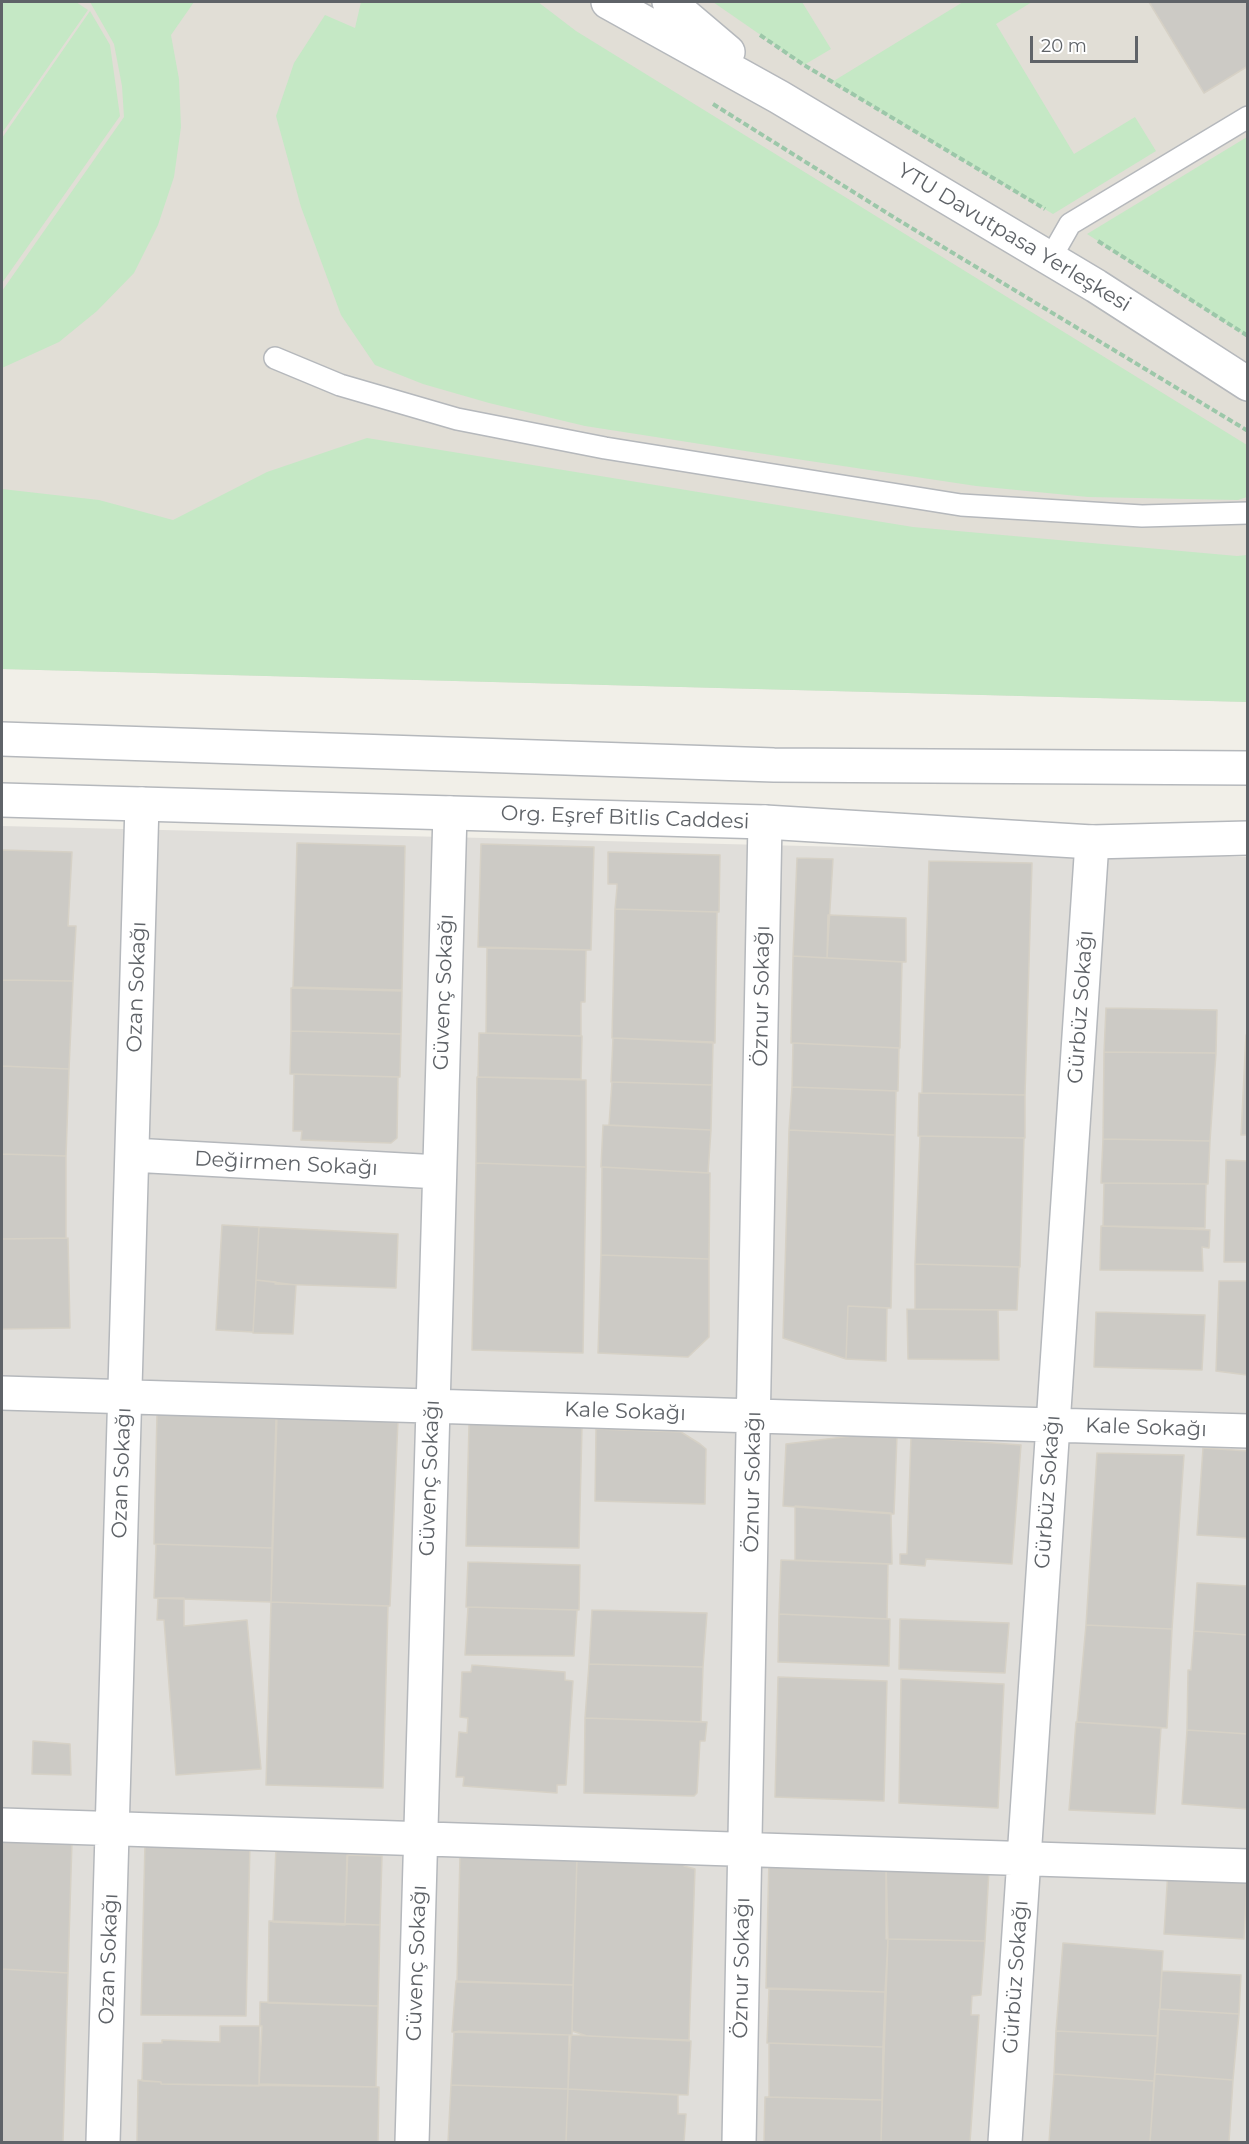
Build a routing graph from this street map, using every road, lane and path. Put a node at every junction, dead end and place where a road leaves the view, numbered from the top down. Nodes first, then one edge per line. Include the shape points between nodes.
1 (608, 2) edge
2 (669, 2) edge
3 (757, 33) dead end
4 (779, 97) junction
5 (708, 100) dead end
6 (1248, 117) edge
7 (1070, 224) junction
8 (1050, 259) junction
9 (1248, 336) edge
10 (275, 358) dead end
11 (1248, 384) edge
12 (1248, 431) edge
13 (1248, 513) edge
14 (2, 739) edge
15 (1248, 768) edge
16 (2, 800) edge
17 (142, 804) junction
18 (450, 813) junction
19 (765, 822) junction
20 (1248, 838) edge
21 (1092, 842) junction
22 (132, 1155) junction
23 (439, 1172) junction
24 (2, 1394) edge
25 (125, 1397) junction
26 (432, 1406) junction
27 (754, 1416) junction
28 (1053, 1425) junction
29 (1248, 1431) edge
30 (2, 1825) edge
31 (112, 1829) junction
32 (420, 1839) junction
33 (745, 1849) junction
34 (1024, 1858) junction
35 (1248, 1866) edge
36 (103, 2142) edge
37 (412, 2142) edge
38 (739, 2142) edge
39 (1005, 2142) edge

1 - 4 street, YTU Davutpasa Yerleşkesi
2 - 4 street, YTU Davutpasa Yerleşkesi
3 - 7 path
4 - 8 street, YTU Davutpasa Yerleşkesi
5 - 12 path via 895,219
6 - 7 lane
7 - 8 lane
7 - 9 path
8 - 11 street, YTU Davutpasa Yerleşkesi
10 - 13 lane via 340,385 457,419 605,448 961,505 1142,516
14 - 15 street via 774,765
16 - 17 street, Org. Eşref Bitlis Caddesi
17 - 18 street, Org. Eşref Bitlis Caddesi
17 - 22 street, Ozan Sokağı
18 - 19 street, Org. Eşref Bitlis Caddesi
18 - 23 street, Güvenç Sokağı
19 - 21 street, Org. Eşref Bitlis Caddesi
19 - 27 street, Öznur Sokağı
20 - 21 street, Org. Eşref Bitlis Caddesi
21 - 28 street, Gürbüz Sokağı
22 - 23 street, Değirmen Sokağı
22 - 25 street, Ozan Sokağı
23 - 26 street, Güvenç Sokağı
24 - 25 street, Kale Sokağı
25 - 26 street, Kale Sokağı
25 - 31 street, Ozan Sokağı
26 - 27 street, Kale Sokağı
26 - 32 street, Güvenç Sokağı
27 - 28 street, Kale Sokağı
27 - 33 street, Öznur Sokağı
28 - 29 street, Kale Sokağı
28 - 34 street, Gürbüz Sokağı
30 - 31 street
31 - 32 street
31 - 36 street, Ozan Sokağı
32 - 33 street
32 - 37 street, Güvenç Sokağı
33 - 34 street
33 - 38 street, Öznur Sokağı
34 - 35 street
34 - 39 street, Gürbüz Sokağı

